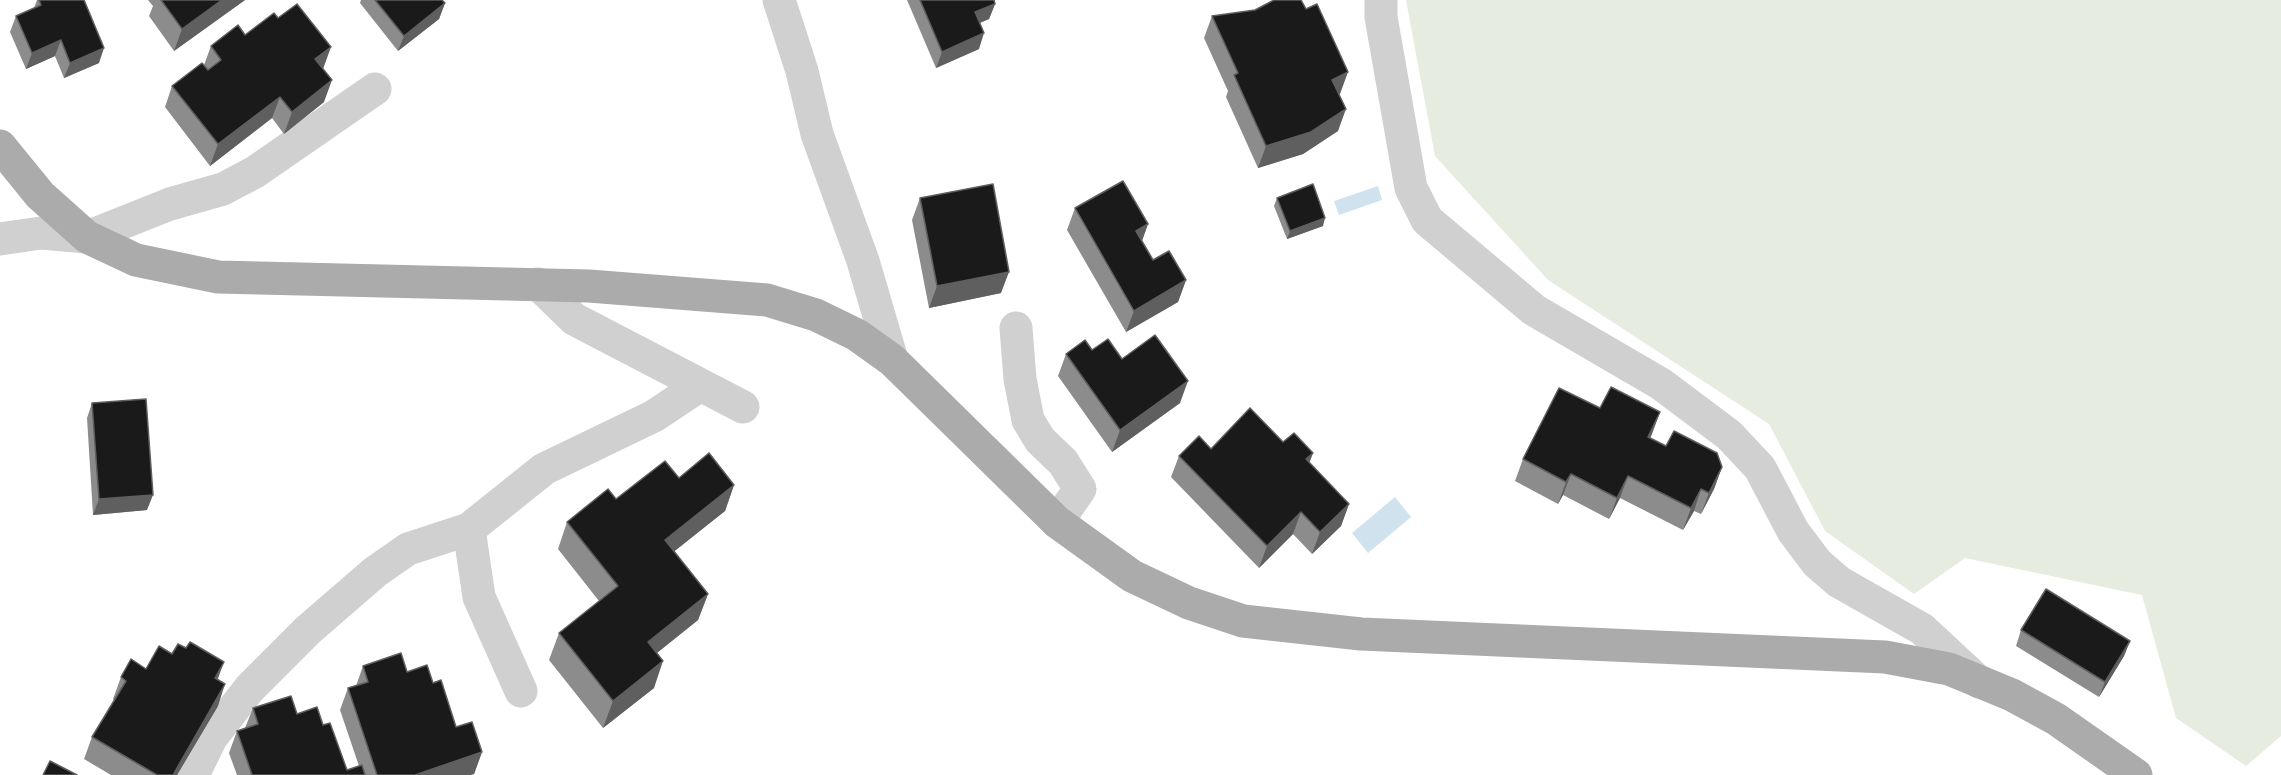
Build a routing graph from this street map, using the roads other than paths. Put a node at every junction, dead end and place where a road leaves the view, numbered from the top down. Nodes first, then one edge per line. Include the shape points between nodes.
1 (779, 0) edge
2 (1375, 6) edge
3 (375, 89) dead end
4 (0, 146) edge
5 (87, 237) junction
6 (0, 239) edge
7 (538, 285) junction
8 (1016, 328) dead end
9 (892, 360) junction
10 (699, 386) junction
11 (743, 407) dead end
12 (1057, 522) junction
13 (469, 529) junction
14 (1979, 682) junction
15 (521, 691) dead end
16 (193, 775) edge
17 (2136, 775) edge

1 - 9 street via 817,134 863,261
2 - 14 street via 1411,188 1427,220 1534,310 1661,384 1729,435 1760,468 1793,531 1817,563 1839,582 1922,629
3 - 5 street via 255,172 223,189 170,204
4 - 5 main road via 40,195
5 - 6 street via 41,233
5 - 7 main road via 136,260 219,277
7 - 9 main road via 767,300 826,320
7 - 10 street via 574,319
8 - 12 street via 1028,420 1080,489
9 - 12 main road
10 - 11 street
10 - 13 street via 654,416 544,469
12 - 14 main road via 1132,576 1189,603 1243,621 1361,634 1886,657 1949,669
13 - 15 street via 479,597
13 - 16 street via 408,549 308,630 243,697 211,738
14 - 17 main road via 2056,718

